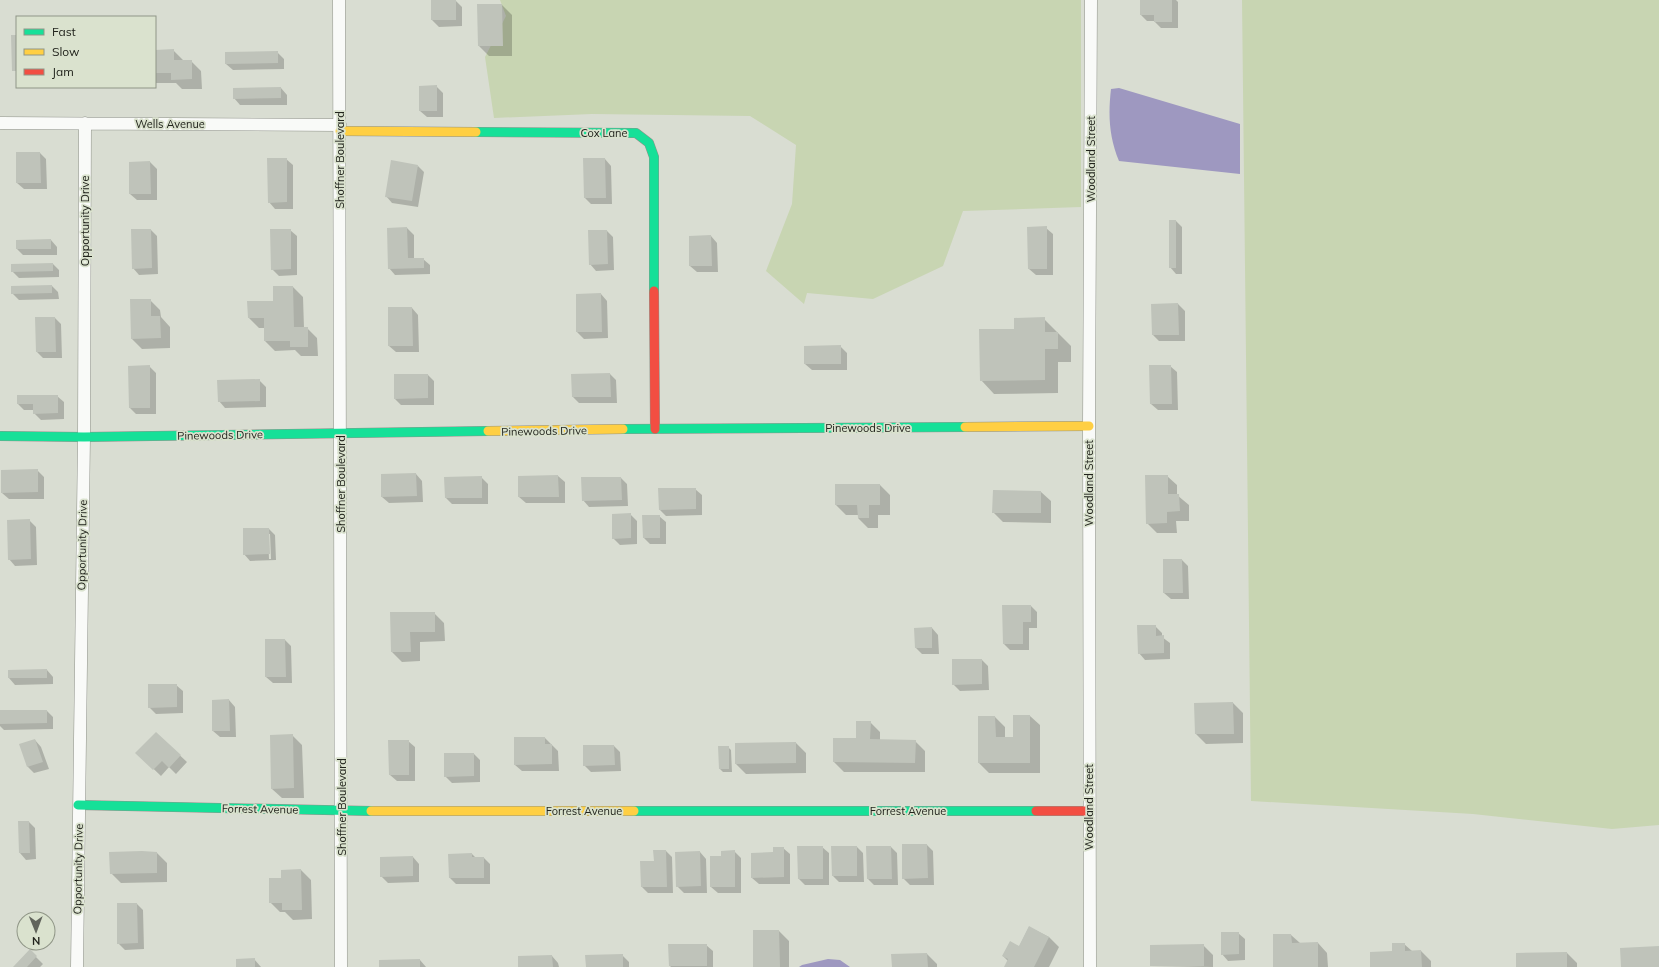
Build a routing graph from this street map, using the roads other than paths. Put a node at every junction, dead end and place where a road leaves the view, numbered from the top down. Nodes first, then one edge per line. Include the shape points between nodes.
1 (339, 0) edge
2 (1090, 0) edge
3 (0, 123) edge
4 (85, 124) junction
5 (340, 128) junction
6 (1089, 426) junction
7 (655, 429) junction
8 (340, 434) junction
9 (0, 436) edge
10 (84, 437) junction
11 (78, 805) junction
12 (342, 810) junction
13 (1089, 811) junction
14 (77, 967) edge
15 (341, 967) edge
16 (1090, 967) edge

1 - 5 street, Shoffner Boulevard
2 - 6 street, Woodland Street
3 - 4 street, Wells Avenue
4 - 5 street, Wells Avenue
4 - 10 street, Opportunity Drive
5 - 7 street, Cox Lane via 636,133 649,143 654,157
5 - 8 street, Shoffner Boulevard
6 - 7 street, Pinewoods Drive
6 - 13 street, Woodland Street
7 - 8 street, Pinewoods Drive
8 - 10 street, Pinewoods Drive
8 - 12 street, Shoffner Boulevard
9 - 10 street, Pinewoods Drive
10 - 11 street, Opportunity Drive
11 - 12 street, Forrest Avenue
11 - 14 street, Opportunity Drive
12 - 13 street, Forrest Avenue
12 - 15 street, Shoffner Boulevard
13 - 16 street, Woodland Street

